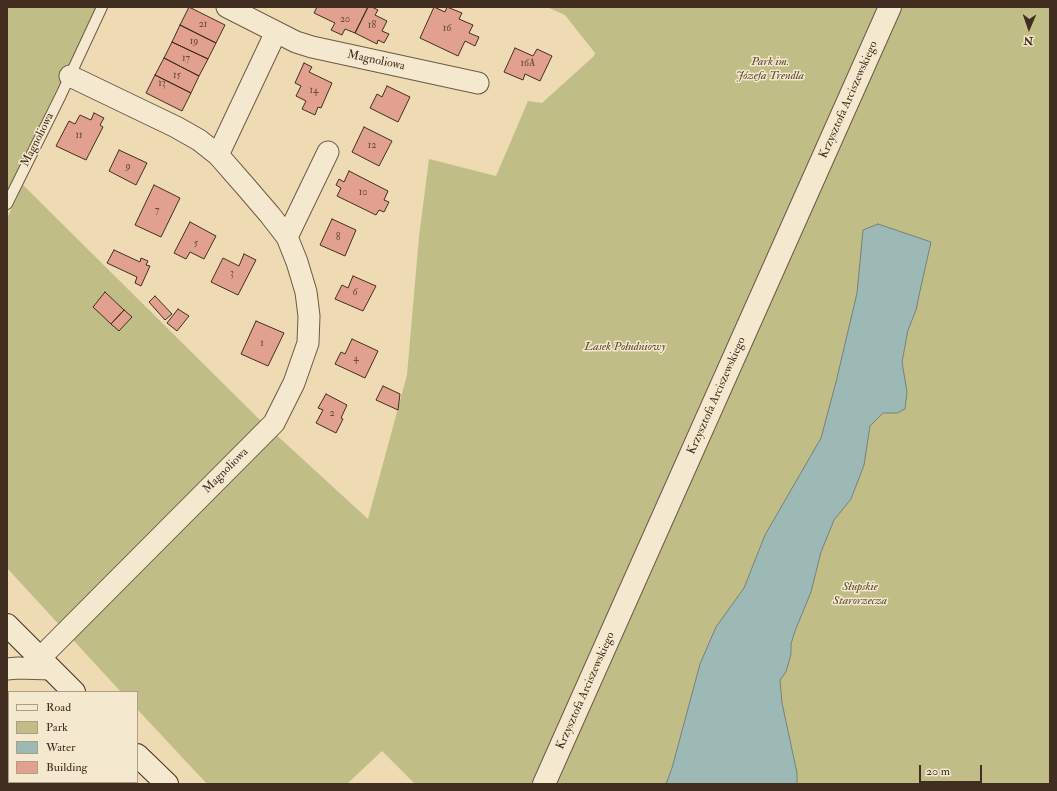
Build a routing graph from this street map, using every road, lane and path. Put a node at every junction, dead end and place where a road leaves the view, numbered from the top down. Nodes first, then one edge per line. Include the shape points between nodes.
1 (102, 7) edge
2 (227, 7) edge
3 (890, 7) edge
4 (276, 32) junction
5 (70, 76) junction
6 (478, 83) dead end
7 (328, 152) dead end
8 (218, 155) junction
9 (7, 204) edge
10 (287, 237) junction
11 (7, 625) edge
12 (46, 663) junction
13 (7, 669) edge
14 (73, 691) edge
15 (138, 756) edge
16 (167, 784) edge
17 (544, 784) edge

1 - 5 lane, Magnoliowa
2 - 4 street, Magnoliowa
3 - 17 street, Krzysztofa Arciszewskiego
4 - 6 street, Magnoliowa via 312,47
4 - 8 street
5 - 8 street, Magnoliowa via 176,127
5 - 9 lane, Magnoliowa
7 - 10 street
8 - 10 street, Magnoliowa
10 - 12 street, Magnoliowa via 306,292 309,316 308,343 296,380 274,423
11 - 12 street
12 - 13 street
12 - 14 street
15 - 16 street

